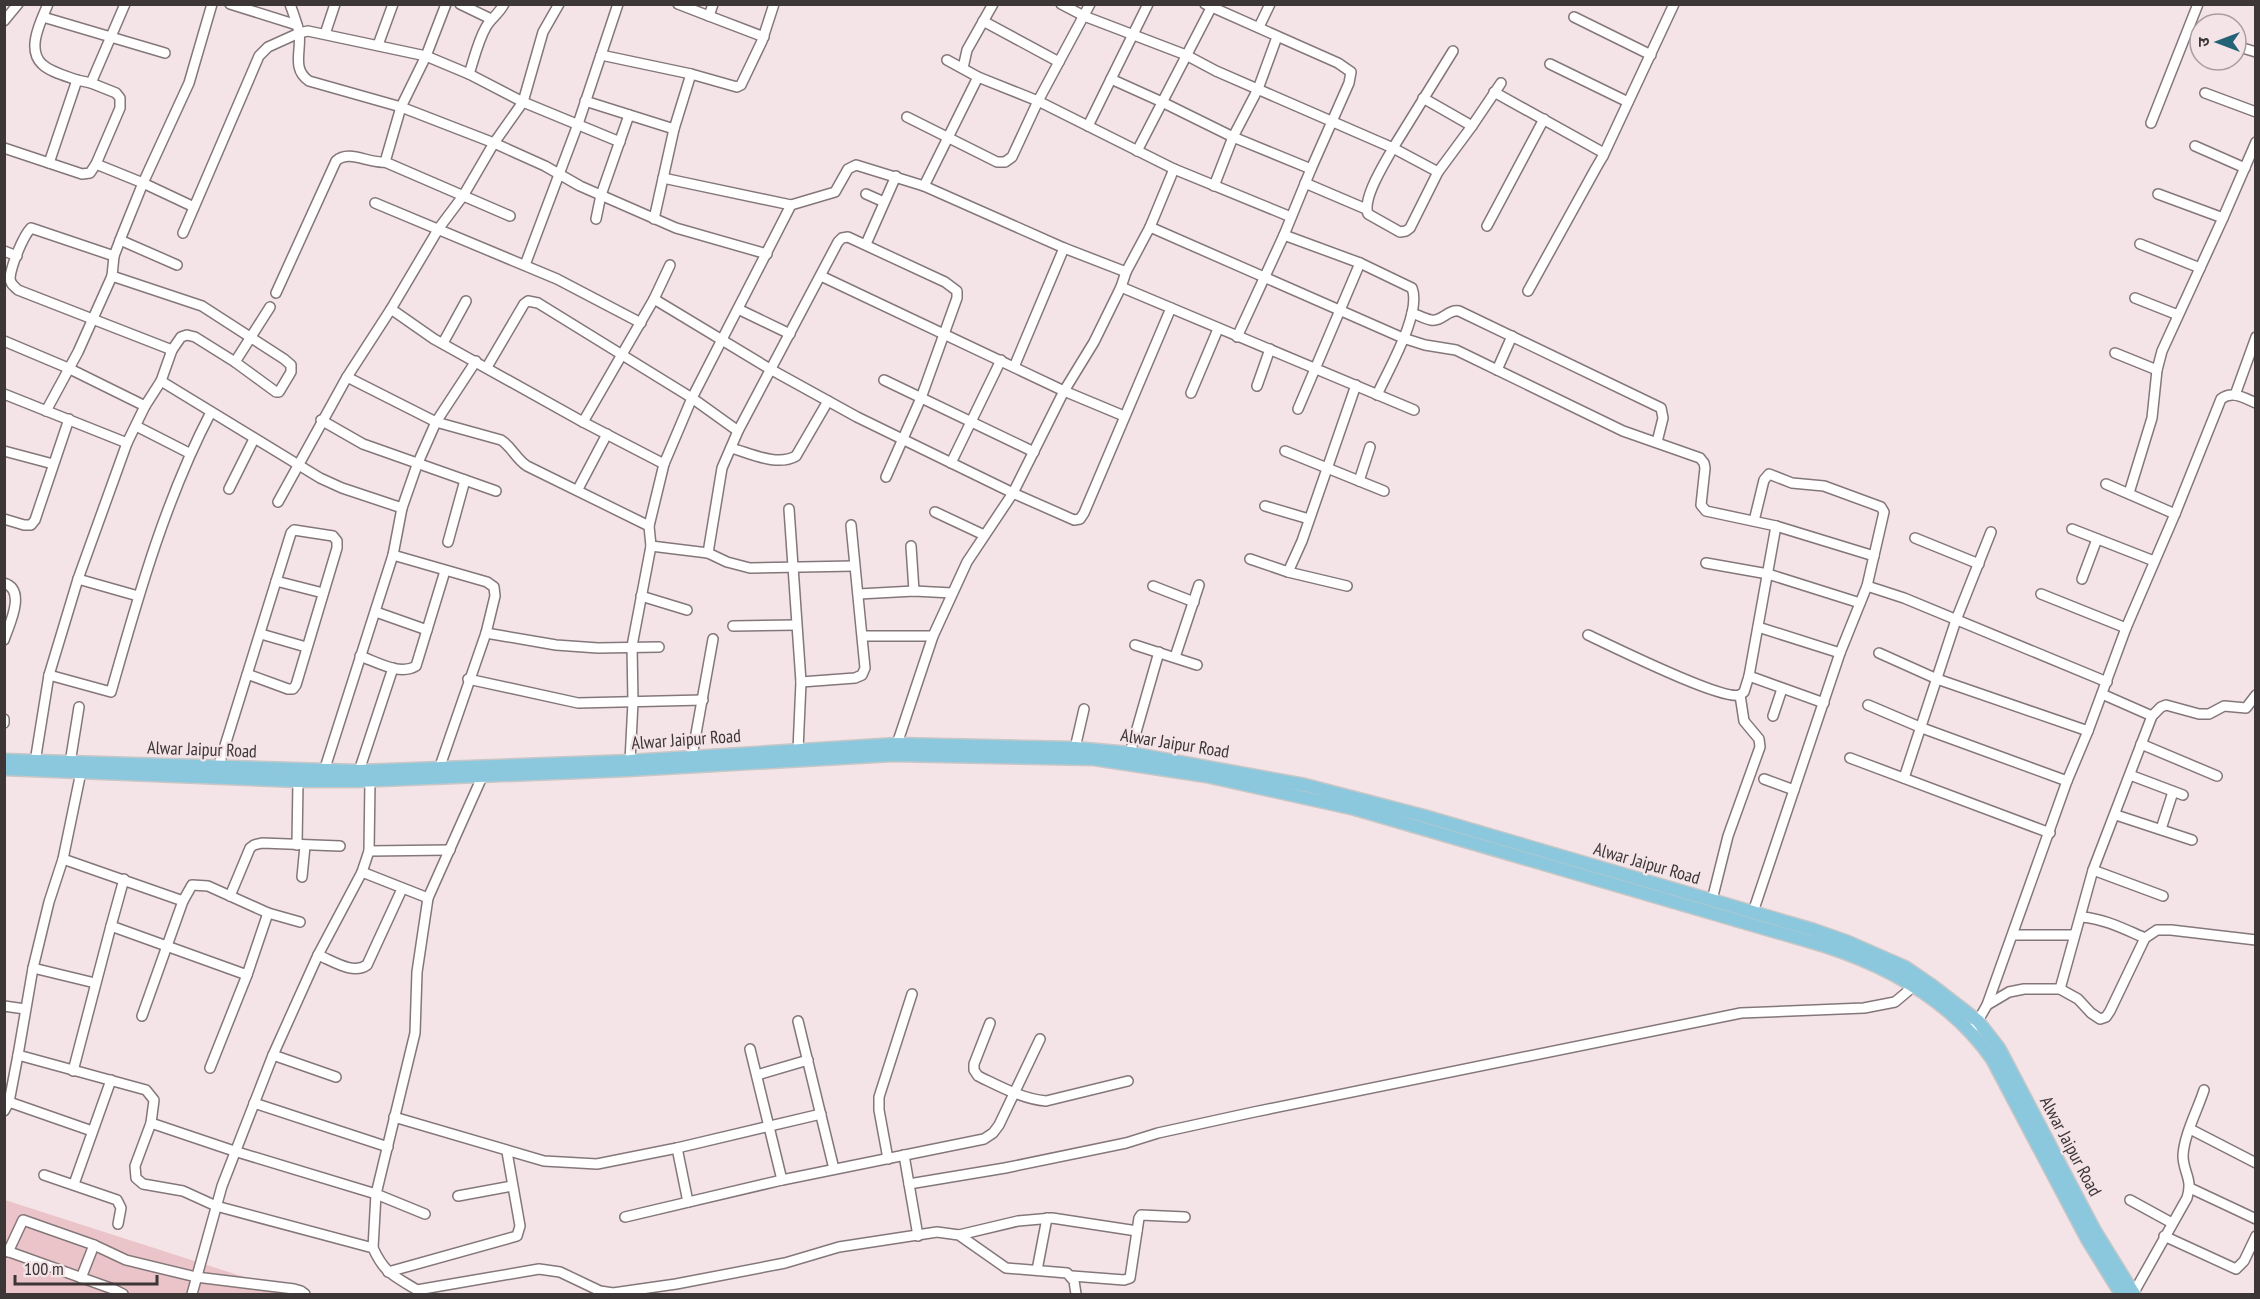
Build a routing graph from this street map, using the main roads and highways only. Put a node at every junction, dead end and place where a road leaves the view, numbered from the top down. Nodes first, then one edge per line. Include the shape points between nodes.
1 (4, 760) edge
2 (4, 769) edge
3 (1726, 910) junction
4 (2130, 1294) edge

1 - 3 main road, Alwar Jaipur Road via 359,771 630,761 897,744 1075,748 1130,753 1316,787 1712,900
2 - 3 main road, Alwar Jaipur Road via 370,781 893,755 1072,758 1128,763 1229,781 1355,809
3 - 4 main road, Alwar Jaipur Road via 1891,972 1944,1008 1971,1033 1992,1059 2087,1239
3 - 4 main road, Alwar Jaipur Road via 1753,912 1882,955 1934,987 1978,1022 2014,1074

